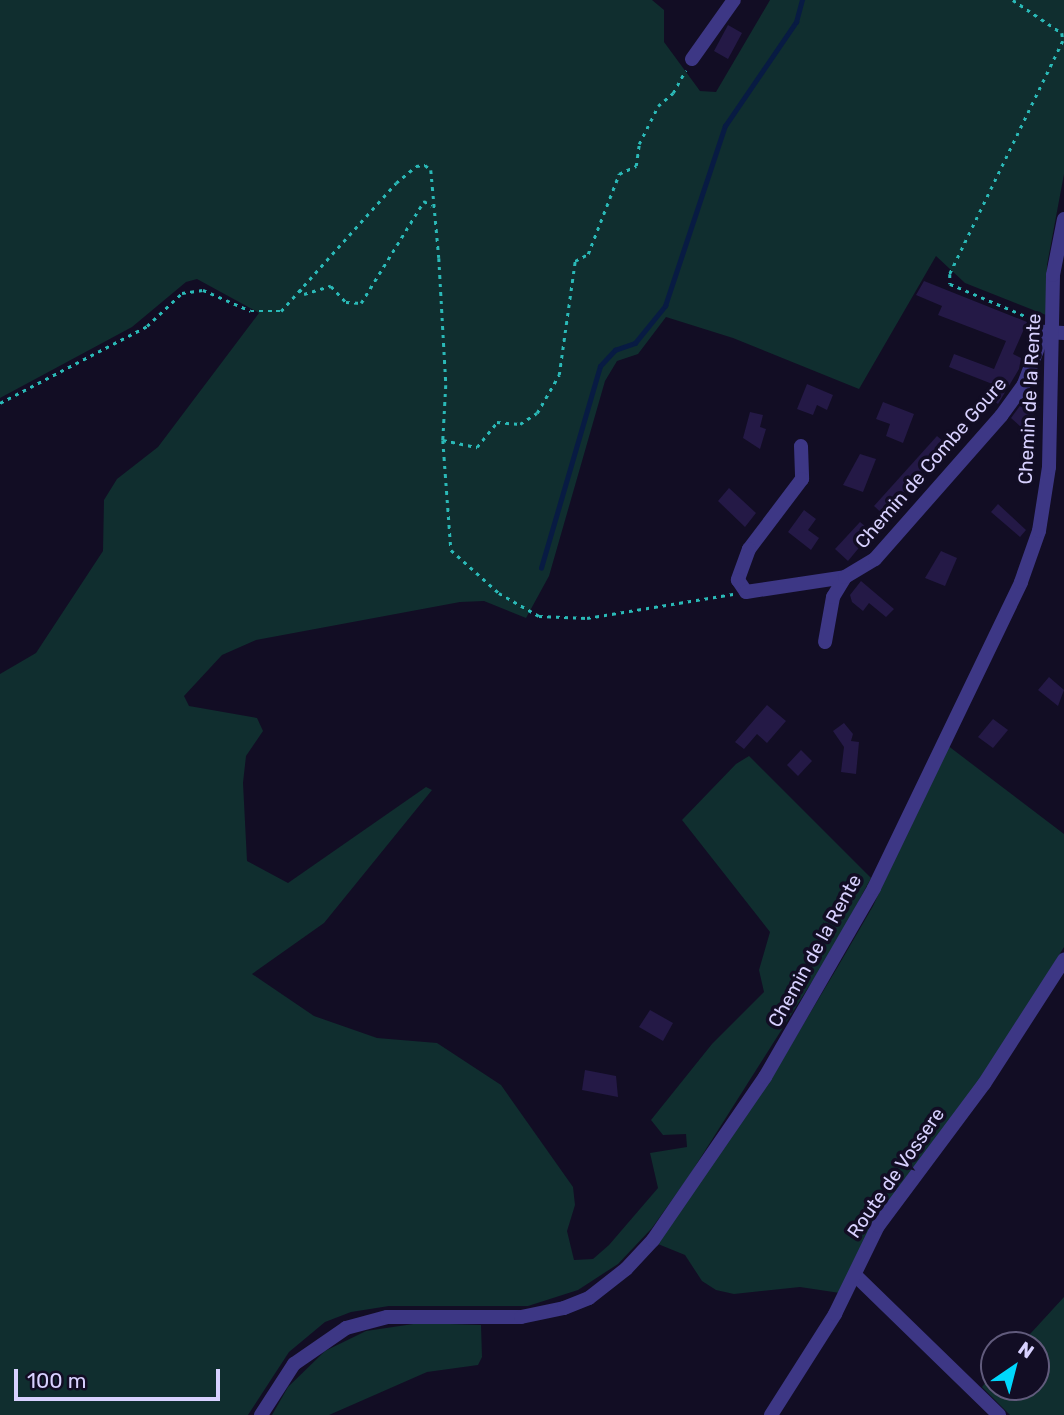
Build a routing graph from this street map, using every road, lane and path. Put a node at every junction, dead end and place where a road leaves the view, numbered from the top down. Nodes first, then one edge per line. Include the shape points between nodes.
1 (734, 0) edge
2 (1013, 0) edge
3 (692, 59) joint
4 (432, 206) junction
5 (1064, 219) edge
6 (299, 289) junction
7 (1054, 332) edge
8 (0, 404) edge
9 (443, 440) junction
10 (801, 446) dead end
11 (845, 577) junction
12 (746, 592) junction
13 (825, 642) dead end
14 (1064, 960) edge
15 (855, 1275) junction
16 (261, 1415) edge
17 (771, 1415) edge
18 (999, 1415) edge

1 - 3 street
2 - 7 path via 1062,33 1063,41 950,274 950,284
3 - 9 path via 673,93 658,106 639,144 636,166 619,174 589,254 575,261 559,375 537,413 520,424 497,422 477,447
4 - 6 path via 424,201 361,303 346,302 331,286 304,294
4 - 6 path via 431,170 416,166
4 - 9 path via 446,385
5 - 7 street, Chemin de la Rente via 1053,275
6 - 8 path via 276,313 251,312 203,290 182,293 146,326
7 - 11 street, Chemin de Combe Goure via 1001,416 875,559
7 - 16 street, Chemin de la Rente via 1049,467 1039,531 1021,582 854,926 765,1077 653,1240 610,1283 564,1308 521,1317 387,1317 346,1328 294,1364
9 - 12 path via 451,550 499,593 538,616 587,618
10 - 12 street via 802,479 749,549 737,574
11 - 12 street, Chemin de Combe Goure
11 - 13 street via 833,597
14 - 15 street, Route de Vossere via 992,1074 878,1226
15 - 17 street, Route de Vossere
15 - 18 street

